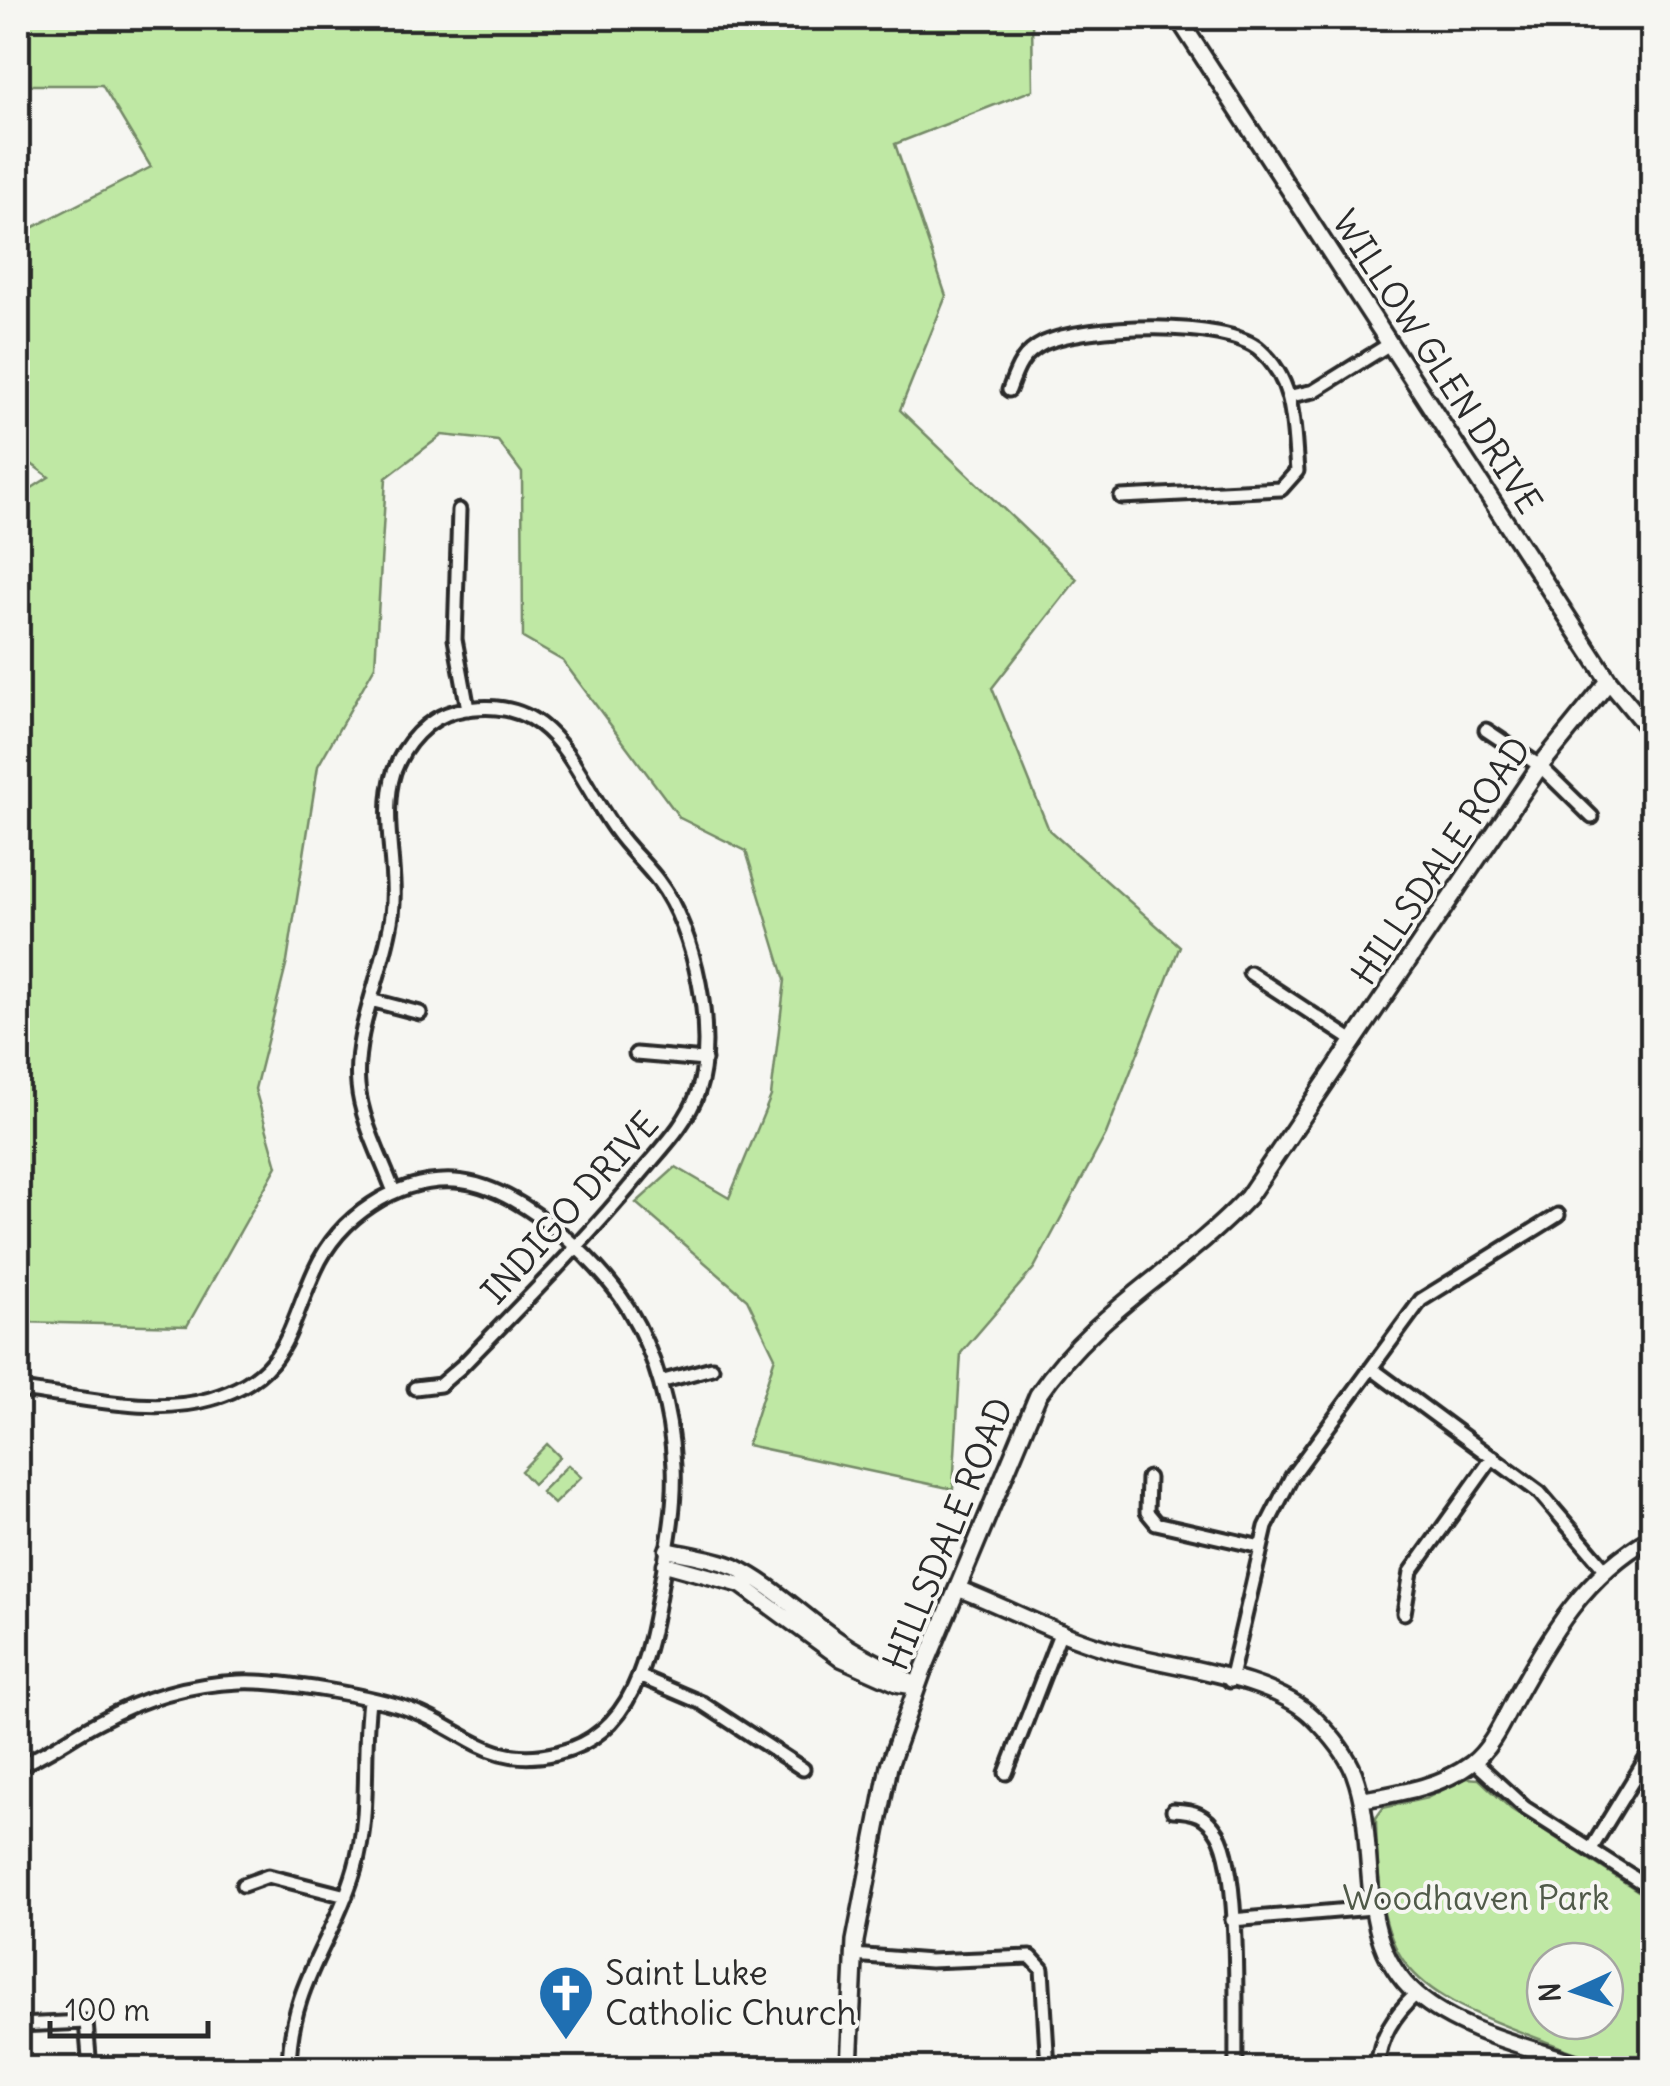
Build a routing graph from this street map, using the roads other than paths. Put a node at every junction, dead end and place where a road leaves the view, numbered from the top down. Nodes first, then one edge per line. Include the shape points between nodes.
1 (1178, 18) edge
2 (1388, 345) junction
3 (1009, 390) dead end
4 (1291, 396) junction
5 (1121, 497) dead end
6 (459, 510) dead end
7 (1609, 681) junction
8 (468, 709) junction
9 (1486, 730) dead end
10 (1652, 733) edge
11 (1540, 766) junction
12 (1592, 816) dead end
13 (1250, 973) dead end
14 (374, 1001) junction
15 (420, 1013) dead end
16 (1355, 1042) junction
17 (636, 1054) dead end
18 (705, 1060) junction
19 (394, 1192) junction
20 (1558, 1215) dead end
21 (574, 1250) junction
22 (712, 1368) dead end
23 (1371, 1368) junction
24 (660, 1382) junction
25 (416, 1388) dead end
26 (18, 1390) edge
27 (1493, 1457) junction
28 (1148, 1478) dead end
29 (1652, 1537) edge
30 (1261, 1547) junction
31 (666, 1557) junction
32 (1605, 1569) junction
33 (959, 1589) junction
34 (1404, 1613) dead end
35 (1061, 1631) junction
36 (641, 1677) junction
37 (1230, 1680) junction
38 (917, 1687) junction
39 (369, 1701) junction
40 (1652, 1749) edge
41 (1474, 1762) junction
42 (18, 1766) edge
43 (803, 1769) dead end
44 (1006, 1773) dead end
45 (1362, 1800) junction
46 (1173, 1810) dead end
47 (1590, 1849) junction
48 (243, 1885) dead end
49 (1652, 1889) edge
50 (346, 1896) junction
51 (1372, 1908) junction
52 (1232, 1920) junction
53 (853, 1955) junction
54 (1416, 1994) junction
55 (18, 2025) edge
56 (90, 2068) edge
57 (288, 2068) edge
58 (849, 2068) edge
59 (1048, 2068) edge
60 (1236, 2068) edge
61 (1377, 2068) edge
62 (1591, 2068) edge

1 - 2 main road, WILLOW GLEN DRIVE
2 - 4 street via 1314,392
2 - 7 main road, WILLOW GLEN DRIVE
3 - 4 street via 1019,360 1048,342 1093,333 1200,330 1254,344
4 - 5 street via 1297,470 1281,488
6 - 8 street via 455,639
7 - 10 main road, WILLOW GLEN DRIVE
7 - 11 main road, HILLSDALE ROAD
8 - 14 street, INDIGO DRIVE via 428,724 395,770 389,804 394,904
8 - 18 street, INDIGO DRIVE via 515,710 554,734 615,831 660,883 689,944
9 - 11 street
11 - 12 street
11 - 16 main road, HILLSDALE ROAD
13 - 16 street
14 - 15 street
14 - 19 street, INDIGO DRIVE via 358,1085
16 - 33 main road, HILLSDALE ROAD via 1248,1197 1100,1320 1060,1362 1022,1427
17 - 18 street
18 - 21 street, INDIGO DRIVE via 696,1098 678,1129
19 - 21 street via 436,1182 481,1185 542,1215
19 - 26 street via 340,1231 315,1270 282,1350 229,1392 194,1403 153,1404
20 - 23 street via 1421,1300
21 - 24 street via 617,1290 642,1331
21 - 25 street, INDIGO DRIVE via 462,1366 440,1384
22 - 24 street
23 - 27 street
23 - 30 street via 1277,1500
24 - 31 street via 674,1462
27 - 32 street via 1540,1493
27 - 34 street via 1411,1572
28 - 30 street via 1146,1512 1156,1523
29 - 32 street
30 - 37 street
31 - 36 street
31 - 38 street via 741,1585 842,1659
32 - 41 street via 1568,1608
33 - 35 street
33 - 38 main road, HILLSDALE ROAD
35 - 37 street
35 - 44 street
36 - 39 street via 603,1729 572,1748 540,1756 492,1753 412,1710
36 - 43 street via 702,1703
37 - 45 street via 1280,1695 1311,1715 1346,1757
38 - 53 main road, HILLSDALE ROAD via 888,1766
39 - 42 street via 266,1682 180,1689 116,1713
39 - 50 street via 364,1826
40 - 47 street
41 - 45 street via 1425,1786
41 - 47 street via 1512,1798
45 - 51 street
46 - 52 street via 1196,1811 1222,1842
47 - 49 street
48 - 50 street via 268,1876
50 - 57 street via 297,2000
51 - 52 street
51 - 54 street via 1384,1951
52 - 60 street
53 - 58 main road, HILLSDALE ROAD
53 - 59 street via 930,1961 1031,1956 1042,1969
54 - 61 street via 1394,2016
54 - 62 street via 1456,2020
55 - 56 street via 86,2022

